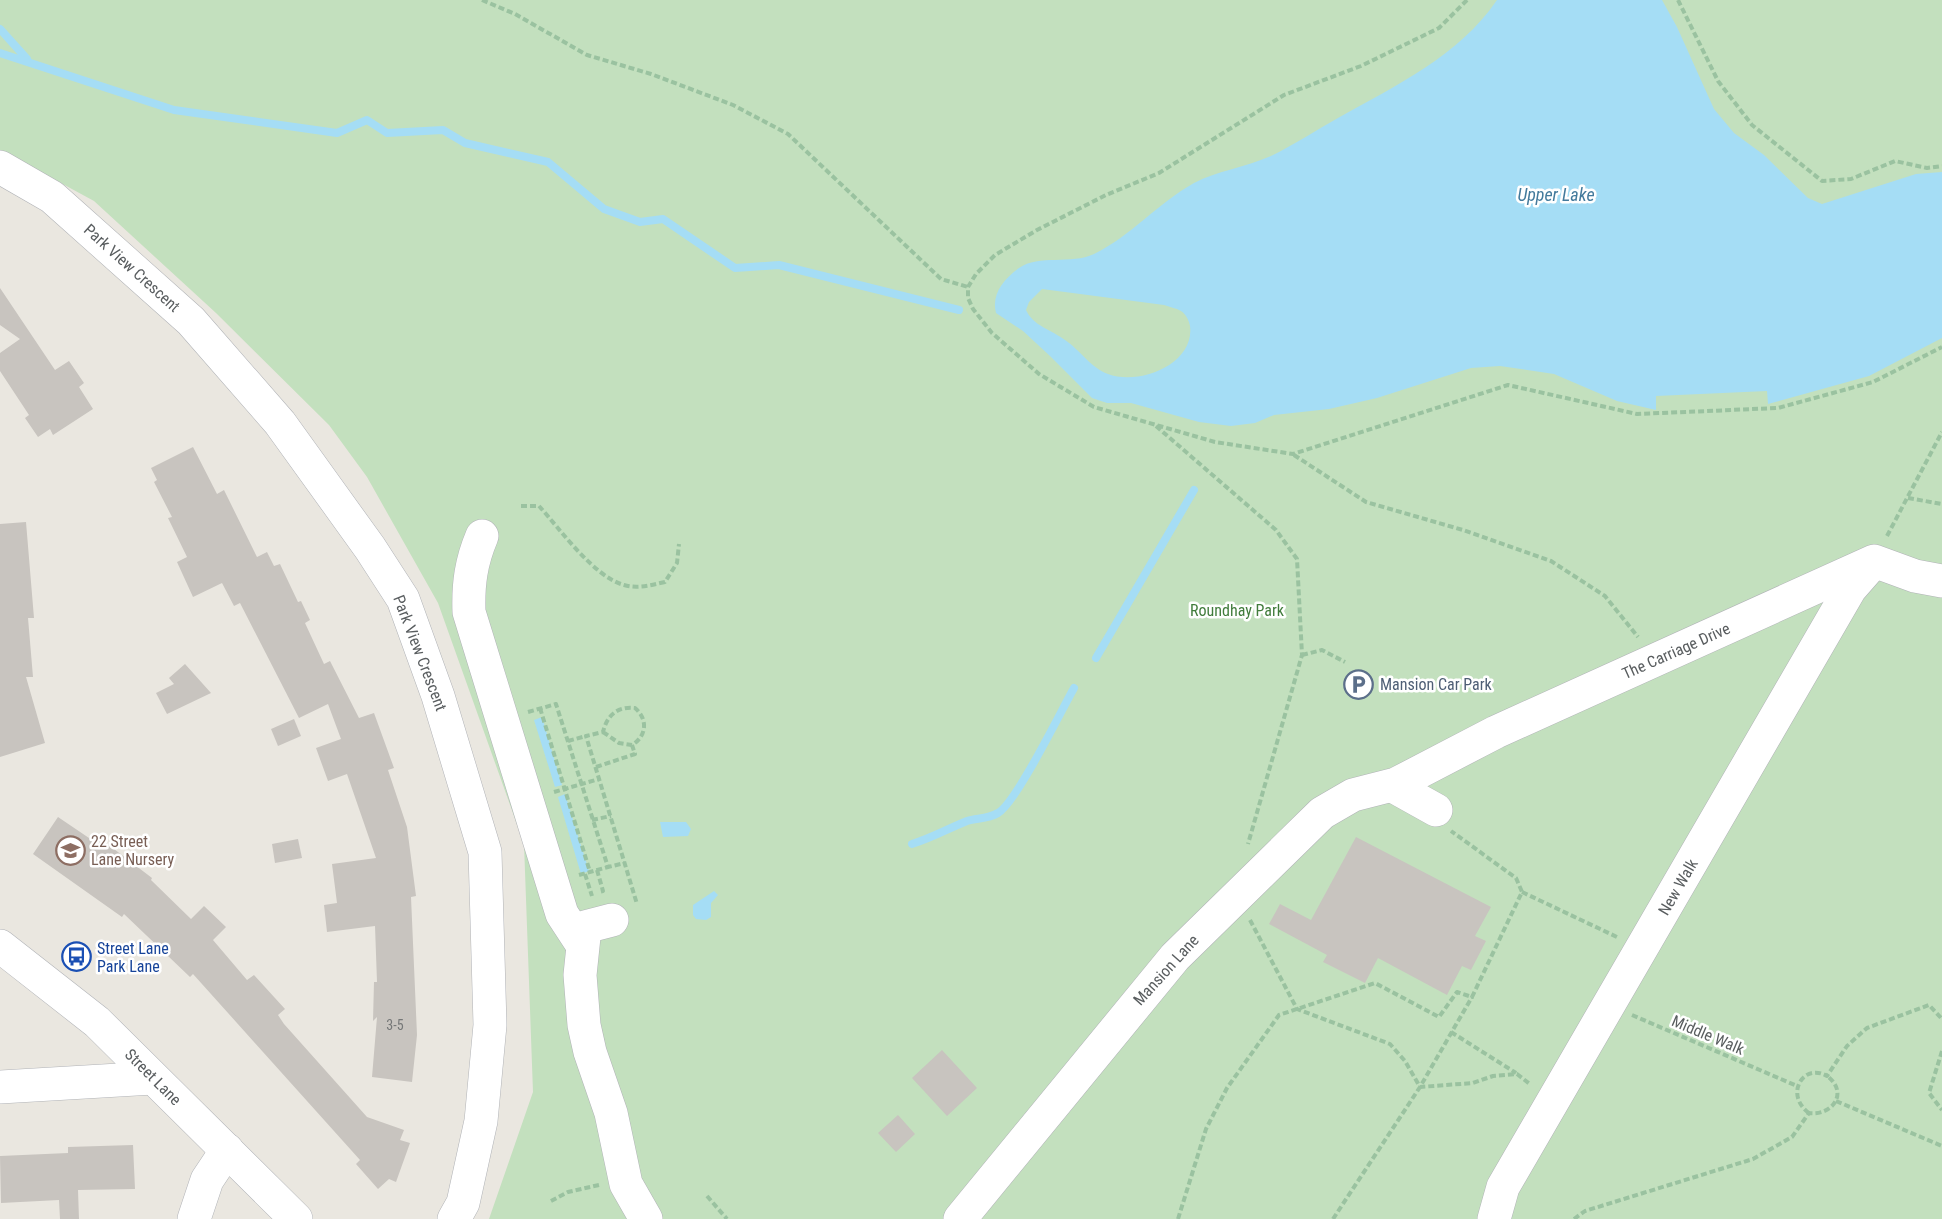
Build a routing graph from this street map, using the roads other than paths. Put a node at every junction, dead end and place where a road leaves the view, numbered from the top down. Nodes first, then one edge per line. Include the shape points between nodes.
1 (0, 167) edge
2 (482, 536) dead end
3 (1874, 561) junction
4 (1942, 580) edge
5 (1404, 780) junction
6 (1436, 810) road end
7 (608, 905) road end
8 (581, 943) junction
9 (0, 946) edge
10 (153, 1078) junction
11 (0, 1087) edge
12 (227, 1150) junction
13 (626, 1184) junction
14 (194, 1219) edge
15 (296, 1219) edge
16 (454, 1219) edge
17 (626, 1219) edge
18 (646, 1219) edge
19 (960, 1219) edge
20 (1494, 1219) edge

1 - 16 street, Park View Crescent via 52,197 190,321 280,423 403,599 438,696 485,852 490,1025 481,1121 463,1203
2 - 8 street via 472,560 469,612 562,914
3 - 4 street via 1915,576
3 - 5 street, The Carriage Drive via 1496,732
3 - 20 street, New Walk via 1850,589 1503,1186
5 - 6 street
5 - 19 street, Mansion Lane via 1353,795 1322,813 1175,957
7 - 8 street via 585,927
8 - 13 street via 584,1025 611,1113
9 - 10 street, Street Lane via 98,1022
10 - 11 street
10 - 12 street, Street Lane
12 - 14 street via 207,1180
12 - 15 street, Street Lane
13 - 17 street
13 - 18 street

